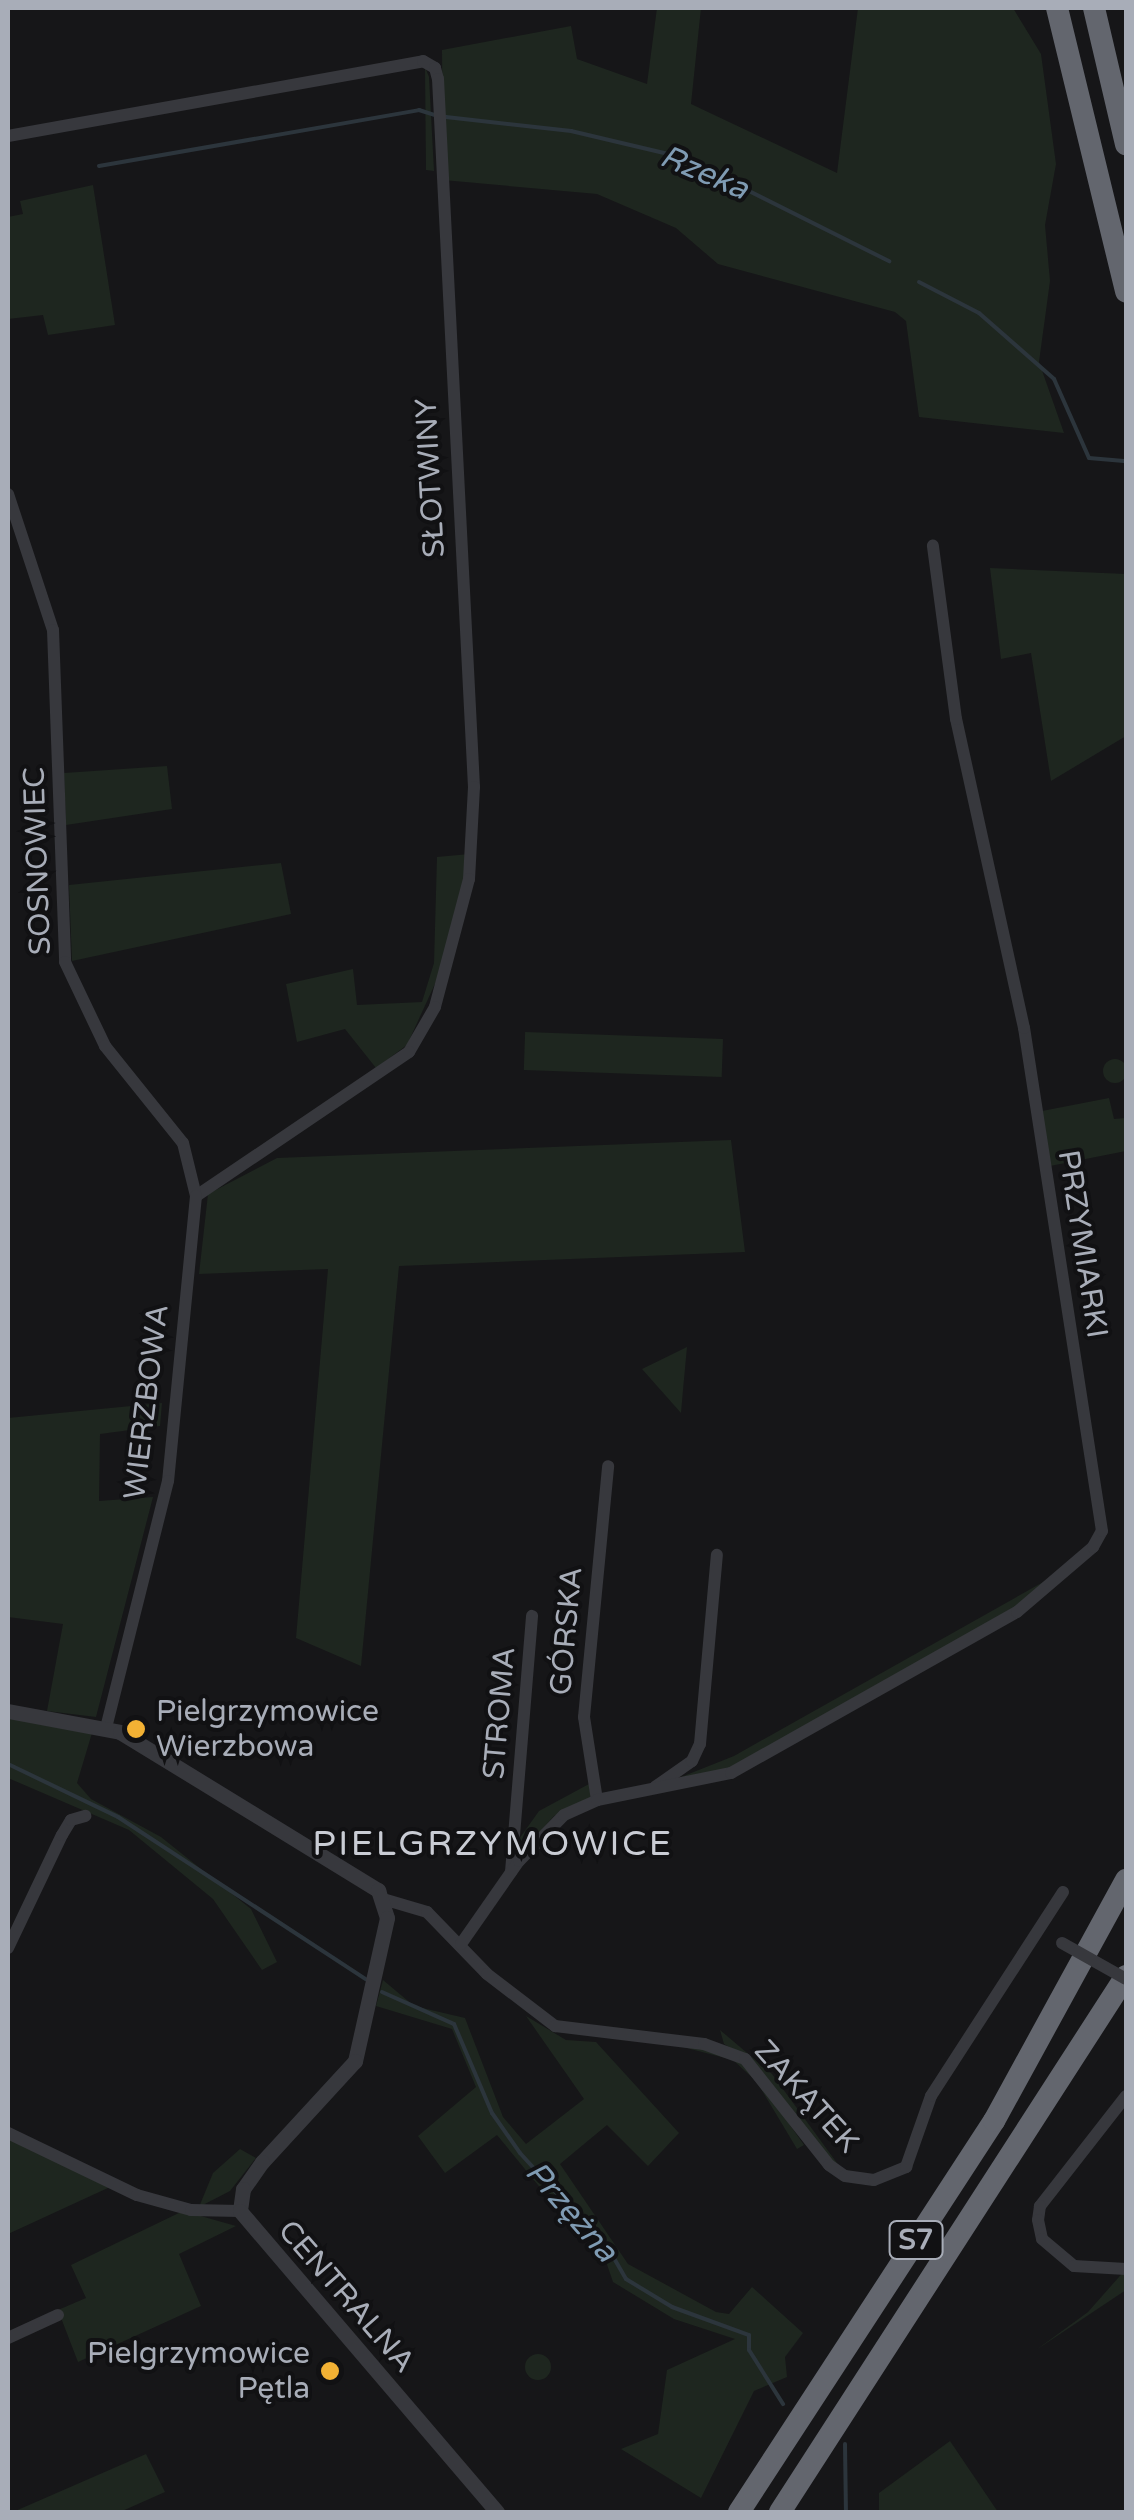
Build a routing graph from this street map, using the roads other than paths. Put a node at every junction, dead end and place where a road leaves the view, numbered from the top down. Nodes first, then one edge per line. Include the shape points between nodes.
1 (1058, 8) edge
2 (1097, 8) edge
3 (8, 136) edge
4 (1126, 144) edge
5 (1126, 292) edge
6 (8, 494) edge
7 (933, 546) dead end
8 (196, 1196) junction
9 (608, 1466) dead end
10 (717, 1555) dead end
11 (532, 1616) dead end
12 (8, 1710) edge
13 (106, 1727) junction
14 (653, 1789) junction
15 (596, 1800) junction
16 (86, 1816) dead end
17 (512, 1872) junction
18 (1126, 1880) edge
19 (1063, 1892) dead end
20 (383, 1899) junction
21 (1037, 1930) junction
22 (461, 1944) junction
23 (8, 1948) edge
24 (1126, 1977) edge
25 (1126, 2096) edge
26 (8, 2133) edge
27 (240, 2211) junction
28 (1126, 2269) edge
29 (58, 2315) dead end
30 (8, 2338) edge
31 (497, 2512) edge
32 (739, 2512) edge
33 (780, 2512) edge

1 - 5 highway
2 - 4 highway
3 - 8 street, SŁOTWINY via 422,61 438,78 474,804 469,878 436,1007 409,1052
6 - 8 street, SOSNOWIEC via 53,630 65,962 105,1046 182,1143
7 - 14 street, PRZYMIARKI via 956,719 1024,1033 1102,1531 1094,1547 1017,1612 731,1774
8 - 13 street, WIERZBOWA via 168,1481
9 - 15 street, GÓRSKA via 584,1717
10 - 14 street via 697,1753
11 - 17 street, STROMA
12 - 13 street
13 - 20 street via 324,1855
14 - 15 street, PRZYMIARKI
15 - 17 street, PRZYMIARKI via 553,1822
16 - 23 street via 72,1820 62,1835
17 - 22 street, PRZYMIARKI
18 - 32 highway, S7 via 994,2121
19 - 21 street, ZAKĄTEK
20 - 22 street, ZAKĄTEK via 418,1906
20 - 27 street, CENTRALNA via 387,1918 355,2062 262,2162 243,2189
21 - 22 street, ZAKĄTEK via 931,2096 906,2167 874,2180 829,2165 745,2059 704,2044 555,2026 487,1974
21 - 24 street, bridge
24 - 33 highway, S7
25 - 28 street via 1040,2206 1038,2220 1042,2239 1074,2266
26 - 27 street via 138,2195 191,2210
27 - 31 street, CENTRALNA
29 - 30 street

